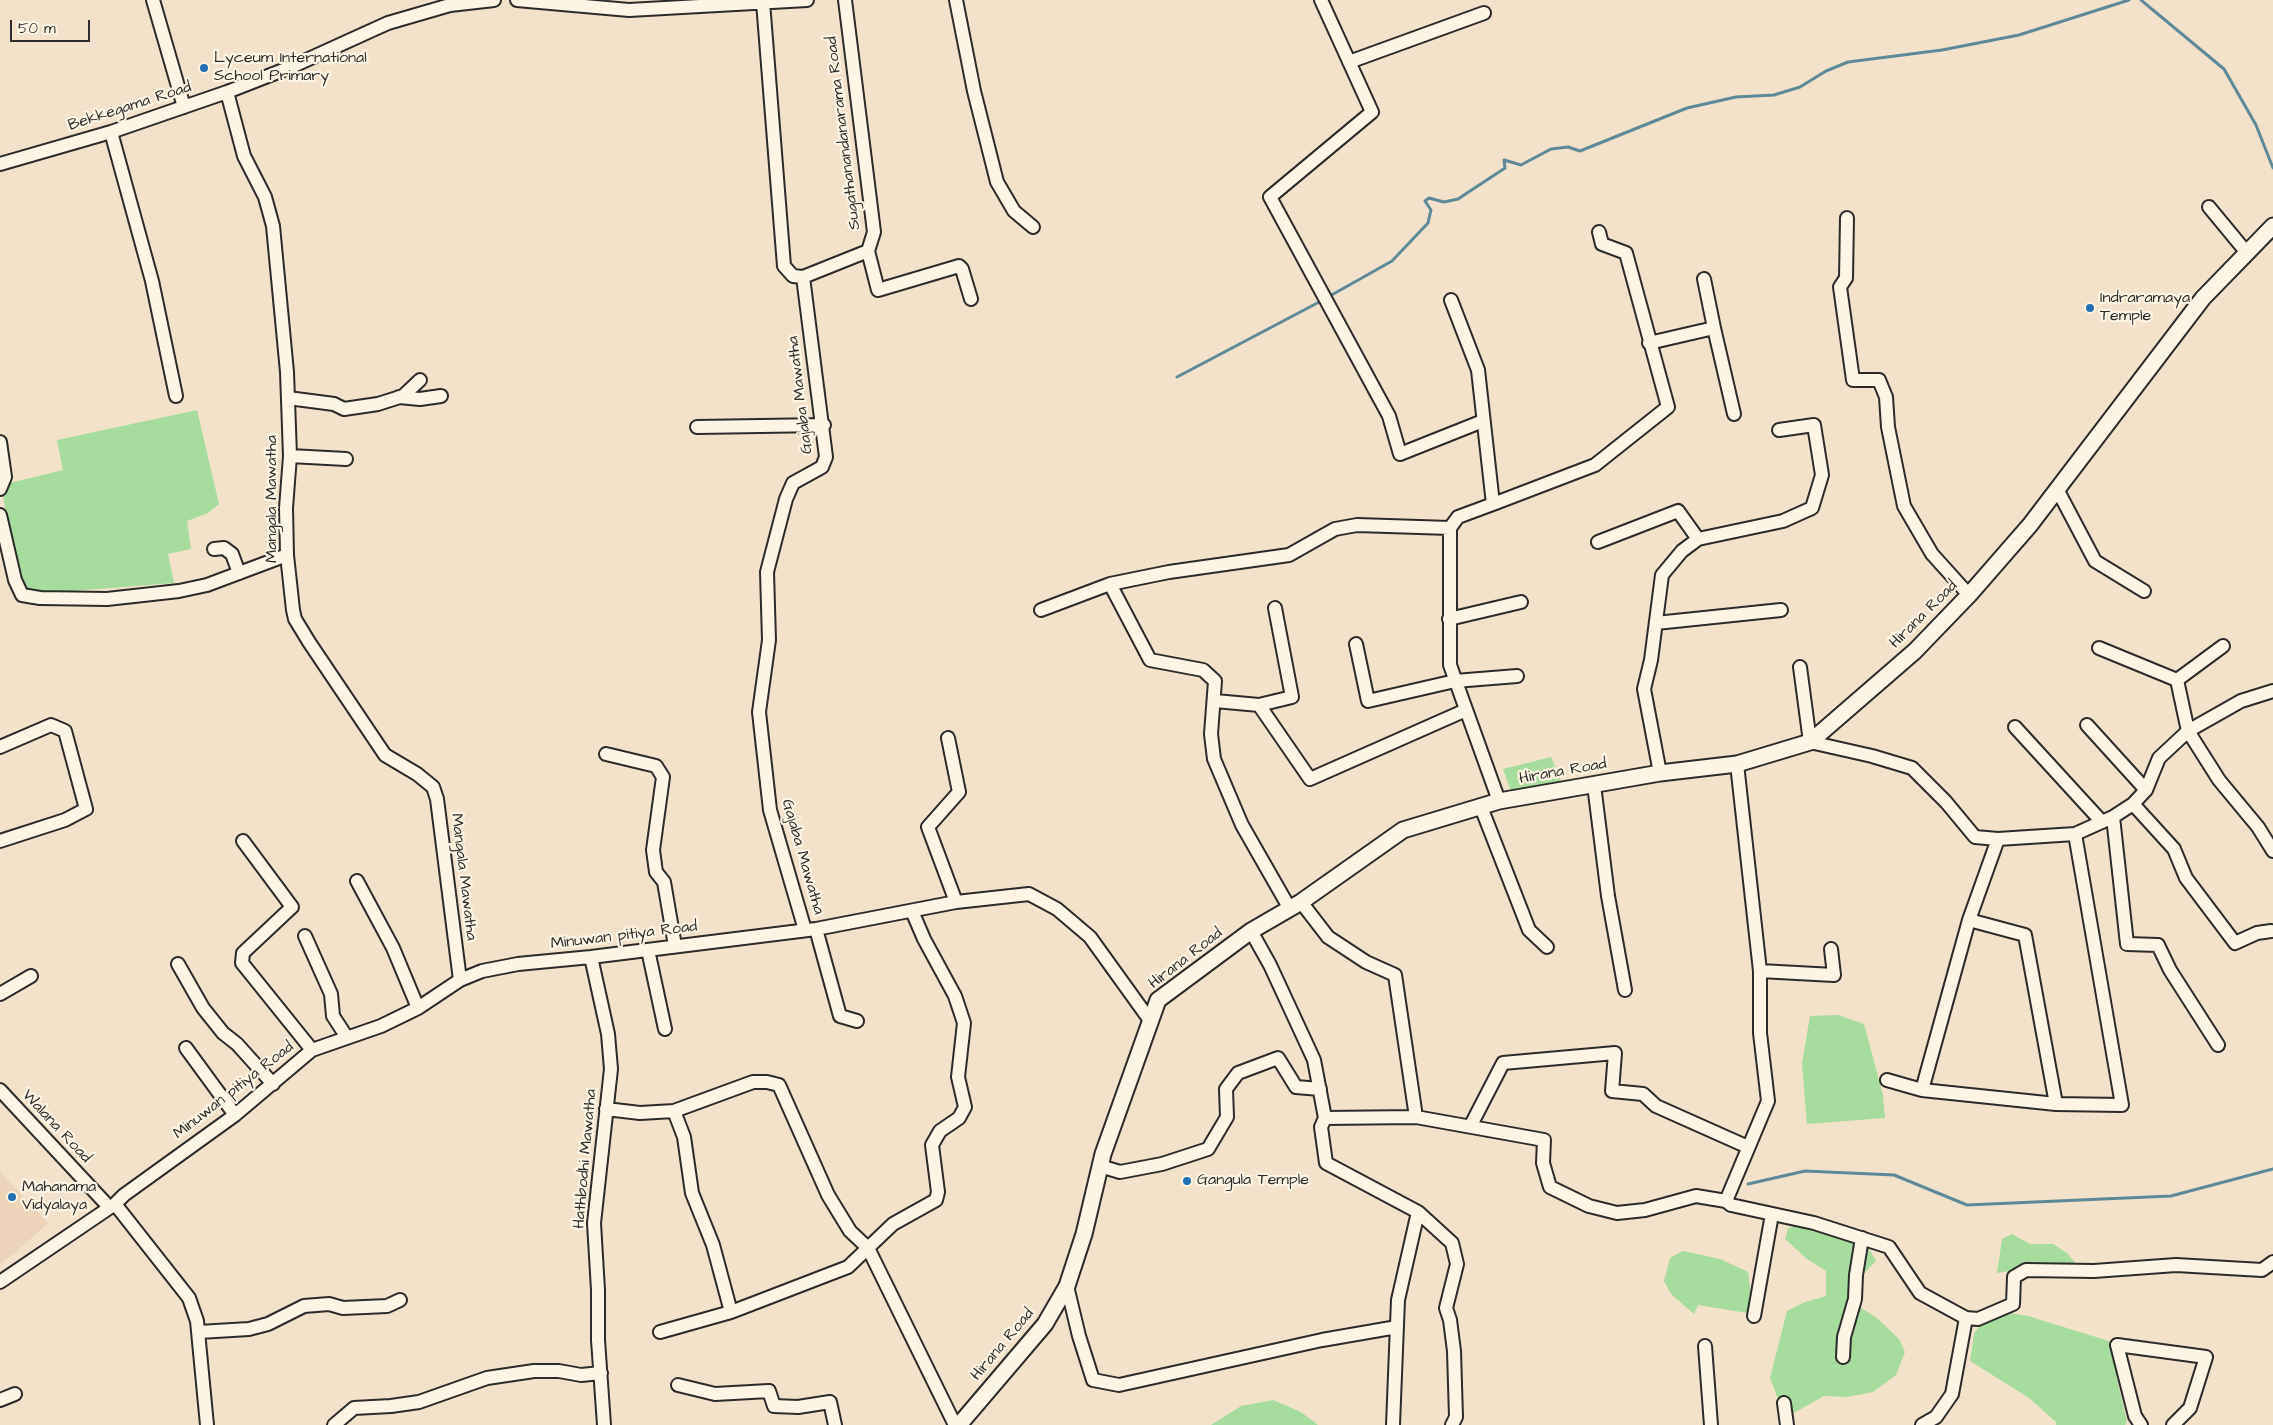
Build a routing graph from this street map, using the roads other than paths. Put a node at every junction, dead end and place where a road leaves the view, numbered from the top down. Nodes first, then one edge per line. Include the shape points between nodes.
1 (153, 0) edge
2 (494, 0) edge
3 (517, 0) edge
4 (807, 0) edge
5 (845, 0) edge
6 (956, 0) edge
7 (1321, 0) edge
8 (736, 2) edge
9 (763, 2) junction
10 (1484, 13) dead end
11 (1349, 62) junction
12 (227, 92) junction
13 (184, 107) junction
14 (110, 132) junction
15 (0, 164) edge
16 (2209, 207) dead end
17 (1847, 218) dead end
18 (2273, 226) edge
19 (1033, 227) dead end
20 (1598, 232) dead end
21 (868, 251) junction
22 (2247, 253) junction
23 (803, 277) junction
24 (1704, 279) dead end
25 (970, 299) dead end
26 (1451, 300) dead end
27 (1714, 328) junction
28 (1649, 343) junction
29 (420, 380) dead end
30 (176, 396) dead end
31 (441, 396) dead end
32 (399, 397) junction
33 (288, 398) junction
34 (1734, 414) dead end
35 (1483, 421) junction
36 (824, 425) junction
37 (697, 427) dead end
38 (1779, 430) dead end
39 (0, 442) edge
40 (290, 456) junction
41 (346, 459) dead end
42 (3, 483) edge
43 (2057, 489) junction
44 (1493, 504) junction
45 (0, 515) edge
46 (1450, 528) junction
47 (1698, 539) junction
48 (1598, 542) dead end
49 (214, 549) dead end
50 (287, 555) junction
51 (239, 573) junction
52 (1110, 584) junction
53 (2144, 591) dead end
54 (1969, 595) junction
55 (1520, 602) dead end
56 (1275, 608) dead end
57 (1041, 610) dead end
58 (1781, 610) dead end
59 (1449, 619) junction
60 (1656, 623) junction
61 (1356, 644) dead end
62 (2222, 646) dead end
63 (2099, 648) dead end
64 (1800, 668) dead end
65 (1517, 676) dead end
66 (2177, 680) junction
67 (1455, 681) junction
68 (2273, 691) edge
69 (1215, 702) junction
70 (1259, 705) junction
71 (1466, 710) junction
72 (2087, 725) dead end
73 (2015, 727) dead end
74 (2188, 732) junction
75 (948, 738) dead end
76 (1810, 742) junction
77 (0, 747) edge
78 (606, 754) dead end
79 (1737, 764) junction
80 (1660, 773) junction
81 (1594, 784) junction
82 (2146, 790) junction
83 (1499, 801) junction
84 (2133, 804) junction
85 (1481, 807) junction
86 (2108, 819) junction
87 (2074, 834) junction
88 (1998, 839) junction
89 (0, 841) edge
90 (243, 841) dead end
91 (2273, 851) edge
92 (357, 882) dead end
93 (956, 902) junction
94 (1296, 906) junction
95 (912, 911) junction
96 (1969, 920) junction
97 (810, 929) junction
98 (1251, 931) junction
99 (2271, 931) dead end
100 (305, 936) dead end
101 (675, 946) junction
102 (1546, 948) dead end
103 (1831, 949) dead end
104 (648, 950) junction
105 (592, 957) junction
106 (178, 964) dead end
107 (1760, 971) junction
108 (31, 976) dead end
109 (460, 980) junction
110 (1625, 990) dead end
111 (0, 994) edge
112 (418, 1008) junction
113 (1150, 1019) junction
114 (857, 1021) dead end
115 (665, 1029) dead end
116 (346, 1036) junction
117 (2218, 1045) dead end
118 (186, 1048) dead end
119 (312, 1050) junction
120 (1887, 1080) dead end
121 (273, 1084) junction
122 (1320, 1089) junction
123 (0, 1090) edge
124 (1922, 1090) junction
125 (2056, 1104) junction
126 (606, 1109) junction
127 (674, 1111) junction
128 (235, 1115) junction
129 (1416, 1117) junction
130 (1325, 1118) junction
131 (1471, 1126) junction
132 (1748, 1147) junction
133 (1100, 1166) junction
134 (1726, 1201) junction
135 (110, 1207) junction
136 (1418, 1212) junction
137 (1772, 1214) junction
138 (1862, 1238) junction
139 (868, 1248) junction
140 (2273, 1262) edge
141 (0, 1282) edge
142 (1067, 1286) junction
143 (400, 1300) dead end
144 (731, 1312) junction
145 (1754, 1316) dead end
146 (1966, 1318) junction
147 (1397, 1327) junction
148 (199, 1332) junction
149 (660, 1332) dead end
150 (1704, 1346) dead end
151 (1844, 1357) dead end
152 (602, 1373) junction
153 (678, 1384) dead end
154 (15, 1394) dead end
155 (0, 1400) edge
156 (1784, 1403) dead end
157 (208, 1425) edge
158 (334, 1425) edge
159 (604, 1425) edge
160 (835, 1425) edge
161 (957, 1425) edge
162 (1393, 1425) edge
163 (1452, 1425) edge
164 (1711, 1425) edge
165 (1787, 1425) edge
166 (1922, 1425) edge
167 (2140, 1425) edge
168 (2174, 1425) edge

1 - 13 street
2 - 12 street, Bekkegama Road via 450,6 388,23
3 - 8 street via 629,10
4 - 9 street
5 - 21 street, Sugathanandanarama Road via 874,232
6 - 19 street via 997,182 1014,211
7 - 11 street
8 - 9 street
9 - 23 street via 784,266 793,276
10 - 11 street
11 - 35 street via 1372,112 1270,197 1389,416 1400,454
12 - 13 street, Bekkegama Road
12 - 33 street, Mangala Mawatha via 244,156 271,215
13 - 14 street, Bekkegama Road
14 - 15 street, Bekkegama Road
14 - 30 street via 152,281
16 - 22 street
17 - 54 street via 1846,278 1840,287 1852,380 1879,380 1886,397 1888,427 1904,506 1932,554
18 - 22 street, Hirana Road
20 - 28 street via 1602,244 1626,253
21 - 23 street
21 - 25 street, Sugathanandanarama Road via 878,290 959,266
22 - 43 street, Hirana Road via 2203,298
23 - 36 street, Gajaba Mawatha
24 - 27 street
26 - 35 street via 1478,370
27 - 28 street
27 - 34 street
28 - 44 street via 1668,407 1595,464
29 - 32 street
31 - 32 street
32 - 33 street via 344,409 334,404
33 - 40 street, Mangala Mawatha
35 - 44 street
36 - 37 street
36 - 97 street, Gajaba Mawatha via 826,457 822,467 793,483 767,572 769,640 759,712 770,810
38 - 47 street via 1814,425 1822,475 1812,508 1783,520
39 - 42 street
40 - 41 street
40 - 50 street, Mangala Mawatha
43 - 53 street via 2095,561
43 - 54 street, Hirana Road
44 - 46 street via 1458,517
45 - 51 street via 14,580 22,595 107,599 179,591
46 - 52 street via 1357,524 1335,529 1289,555
46 - 59 street
47 - 48 street via 1678,511
47 - 60 street via 1682,551 1662,576
49 - 51 street via 224,548 232,554
50 - 51 street
50 - 109 street, Mangala Mawatha via 292,610 309,642 385,755 433,787
52 - 57 street
52 - 69 street via 1150,660 1203,670 1215,681
54 - 76 street, Hirana Road via 1915,651
55 - 59 street
56 - 70 street via 1292,697
58 - 60 street
59 - 67 street via 1450,666
60 - 80 street via 1644,689
61 - 67 street via 1368,701
62 - 66 street
63 - 66 street
64 - 76 street
65 - 67 street
66 - 74 street
67 - 71 street
68 - 74 street via 2240,701
69 - 70 street
69 - 94 street via 1211,734 1214,759 1242,825
70 - 71 street via 1310,779
71 - 83 street
72 - 82 street
73 - 86 street
74 - 82 street via 2159,758
74 - 91 street via 2219,780 2258,827
75 - 93 street via 959,792 928,827
76 - 79 street, Hirana Road
76 - 88 street via 1912,768 1975,837
77 - 89 street via 51,725 65,731 86,809 65,820
78 - 101 street via 656,766 663,777 653,850 656,872 664,882
79 - 80 street, Hirana Road
79 - 107 street
80 - 81 street, Hirana Road
81 - 83 street, Hirana Road
81 - 110 street via 1608,896
82 - 84 street
83 - 85 street, Hirana Road
84 - 86 street
84 - 99 street via 2174,849 2186,878 2235,943 2257,933
85 - 94 street, Hirana Road via 1403,830
85 - 102 street via 1528,930
86 - 87 street
86 - 117 street via 2127,944 2158,945 2170,970
87 - 88 street
87 - 125 street via 2122,1105
88 - 96 street
90 - 119 street via 292,907 243,954 242,963
92 - 112 street via 393,948
93 - 95 street, Minuwan pitiya Road
93 - 113 street, Minuwan pitiya Road via 1029,894 1057,909 1090,937
94 - 98 street, Hirana Road
94 - 129 street via 1328,936 1366,962 1395,975
95 - 97 street, Minuwan pitiya Road
95 - 139 street via 955,996 964,1023 958,1077 965,1108 959,1118 940,1130 932,1145 938,1192 936,1200 893,1224
96 - 124 street
96 - 125 street via 2025,935
97 - 101 street, Minuwan pitiya Road
97 - 114 street, Gajaba Mawatha via 840,1016
98 - 113 street, Hirana Road via 1158,1000
98 - 122 street via 1314,1060
100 - 116 street via 331,994 333,1016
101 - 104 street, Minuwan pitiya Road
103 - 107 street via 1834,975
104 - 105 street, Minuwan pitiya Road
104 - 115 street
105 - 109 street, Minuwan pitiya Road via 518,964 482,971
105 - 126 street, Hathbodhi Mawatha via 608,1034 611,1069
106 - 121 street via 203,1008
107 - 132 street via 1760,1034 1768,1101
108 - 111 street
109 - 112 street, Minuwan pitiya Road
112 - 116 street, Minuwan pitiya Road via 381,1026
113 - 133 street, Hirana Road
116 - 119 street, Minuwan pitiya Road
118 - 128 street
119 - 121 street, Minuwan pitiya Road
120 - 124 street
121 - 128 street, Minuwan pitiya Road
122 - 130 street
122 - 133 street via 1296,1087 1278,1058 1238,1072 1226,1089 1227,1117 1208,1149 1162,1164 1120,1172
123 - 135 street, Walana Road
124 - 125 street
126 - 127 street via 640,1113
126 - 152 street, Hathbodhi Mawatha via 594,1223
127 - 139 street via 753,1082 778,1085 828,1195 850,1231
127 - 144 street via 684,1137 692,1192 713,1245
128 - 135 street, Minuwan pitiya Road
129 - 130 street
129 - 131 street
130 - 136 street via 1321,1127 1326,1164
131 - 132 street via 1503,1063 1615,1052 1612,1091 1643,1094 1656,1106
131 - 134 street via 1544,1140 1543,1163 1550,1187 1589,1206 1617,1213 1645,1210 1696,1196
132 - 134 street
133 - 142 street, Hirana Road via 1084,1234
134 - 137 street
135 - 141 street, Minuwan pitiya Road
135 - 148 street, Walana Road via 189,1298
136 - 147 street via 1398,1300
136 - 163 street via 1452,1243 1457,1264 1446,1308 1454,1351 1456,1417
137 - 138 street
137 - 145 street
138 - 146 street via 1889,1248 1920,1293
138 - 151 street via 1855,1299 1844,1337
139 - 144 street via 848,1267
139 - 161 street
140 - 146 street via 2262,1270 2176,1266 2094,1271 2026,1270 2014,1277 2013,1304 1978,1319
142 - 147 street via 1093,1380 1119,1385 1322,1340
142 - 161 street, Hirana Road via 1045,1324
143 - 148 street via 387,1306 304,1306 268,1324 249,1329
144 - 149 street
146 - 166 street via 1952,1394 1936,1417
147 - 162 street
148 - 157 street, Walana Road
150 - 164 street
152 - 158 street via 581,1375 534,1371 487,1378 419,1402 354,1408
152 - 159 street, Hathbodhi Mawatha
153 - 160 street via 715,1394 769,1391 774,1406 798,1407 830,1402
154 - 155 street
156 - 165 street
167 - 168 street via 2117,1345 2206,1357 2190,1408

